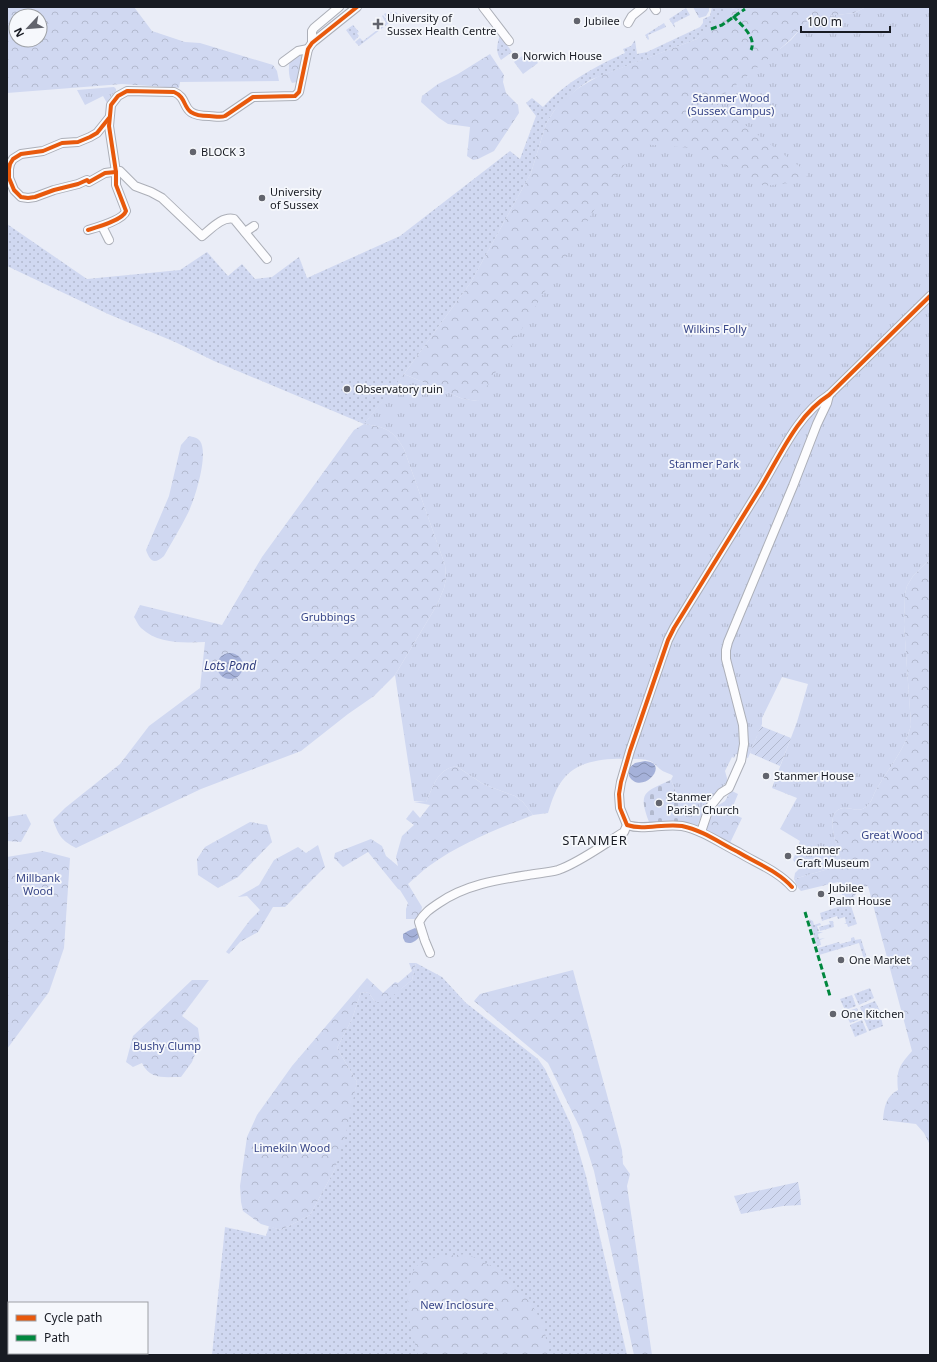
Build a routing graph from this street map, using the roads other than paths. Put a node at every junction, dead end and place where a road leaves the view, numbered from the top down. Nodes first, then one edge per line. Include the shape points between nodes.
1 (339, 7) edge
2 (357, 7) edge
3 (483, 7) edge
4 (643, 7) edge
5 (628, 23) dead end
6 (509, 41) dead end
7 (310, 46) junction
8 (283, 62) dead end
9 (109, 118) junction
10 (97, 133) junction
11 (110, 139) junction
12 (116, 172) junction
13 (102, 226) junction
14 (254, 226) dead end
15 (88, 230) dead end
16 (245, 232) junction
17 (109, 240) dead end
18 (267, 259) dead end
19 (930, 296) edge
20 (829, 394) junction
21 (627, 825) junction
22 (701, 832) junction
23 (792, 887) dead end
24 (430, 953) dead end

1 - 7 street via 314,28
2 - 7 street
3 - 6 street
4 - 5 street
7 - 8 street
7 - 9 street via 299,92 294,96 253,97 220,117 193,114 174,92 127,90 114,100
9 - 10 street
9 - 11 street
10 - 11 street
10 - 12 street via 83,141 62,143 43,151 16,157 9,168 12,186 21,197 32,198 87,180 89,182 108,172
11 - 12 street
12 - 13 street via 117,191 126,211 121,217
12 - 16 street via 120,172 135,186 162,198 202,236 223,219 228,218 236,220
13 - 15 street
13 - 17 street
14 - 16 street
16 - 18 street
19 - 20 street
20 - 21 street via 812,409 791,436 668,640 621,782 620,808
20 - 22 street via 728,642 726,659 743,725 744,744 741,761 729,788 721,793 709,808
21 - 22 street via 638,828 682,826
21 - 24 street via 624,832 557,870 486,882 445,899 423,915 419,922
22 - 23 street via 770,870

